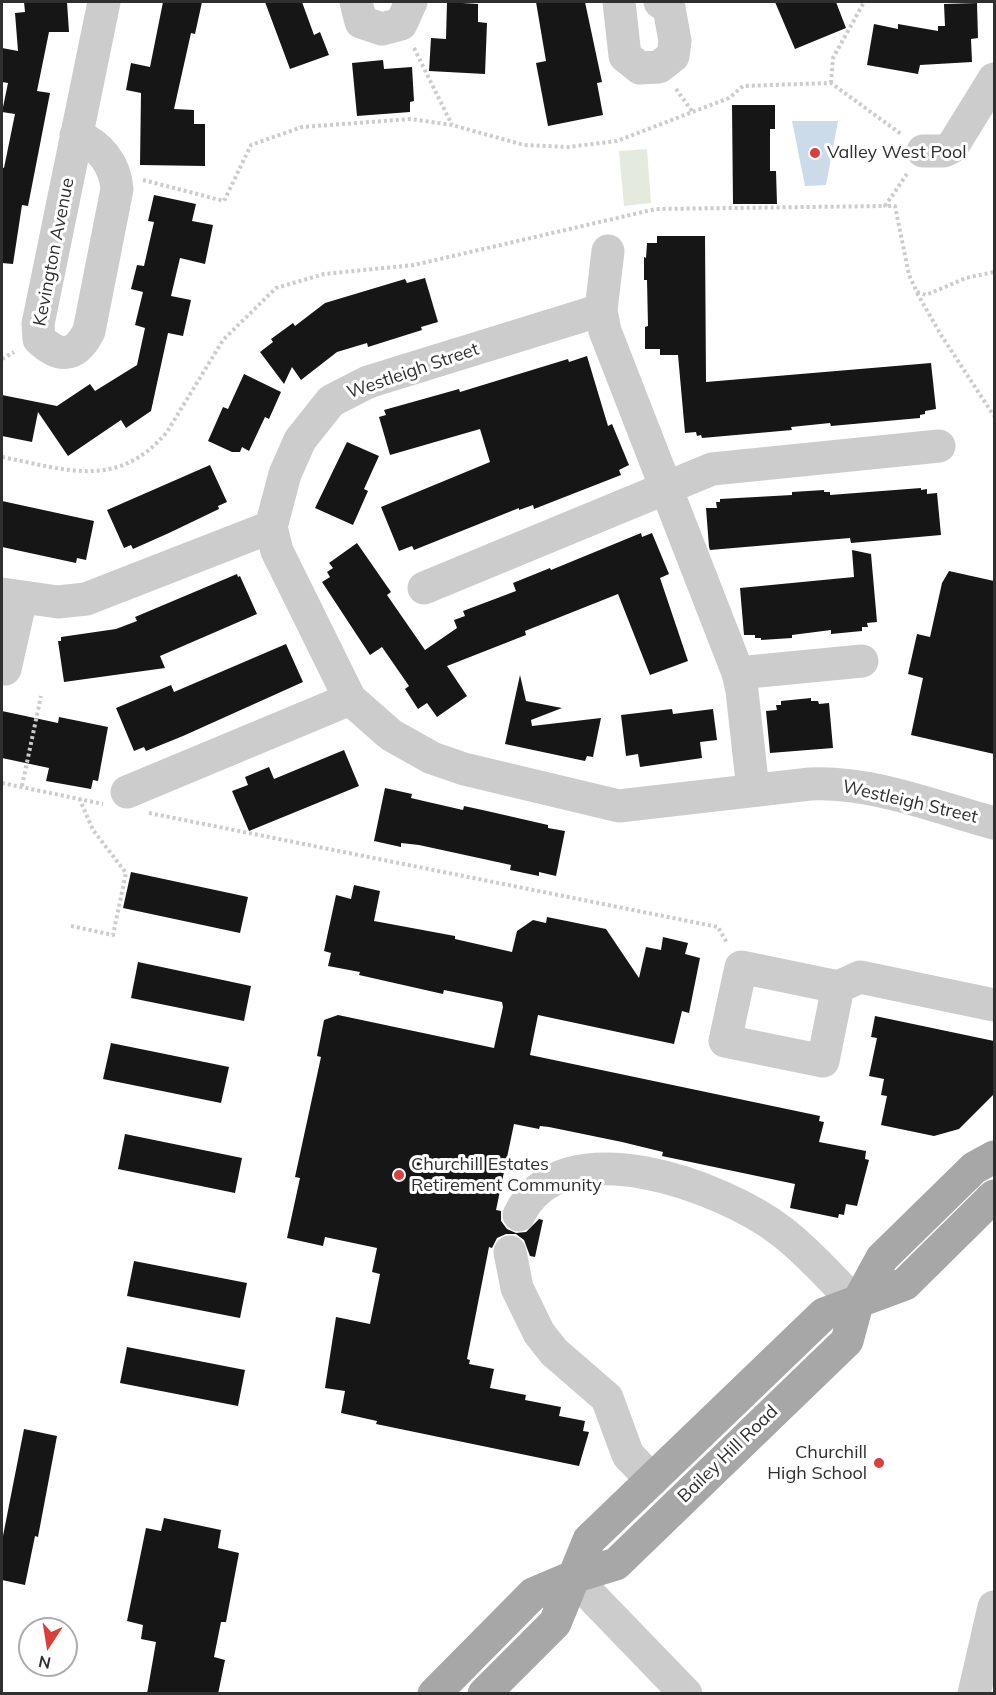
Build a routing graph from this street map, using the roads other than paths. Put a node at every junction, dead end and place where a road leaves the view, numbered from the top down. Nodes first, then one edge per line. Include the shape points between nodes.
1 (104, 2) edge
2 (356, 2) edge
3 (619, 2) edge
4 (660, 2) edge
5 (406, 13) edge
6 (994, 79) edge
7 (76, 135) junction
8 (923, 151) road end
9 (608, 251) dead end
10 (601, 310) junction
11 (939, 446) dead end
12 (665, 489) junction
13 (271, 527) junction
14 (423, 588) dead end
15 (11, 596) edge
16 (862, 661) dead end
17 (2, 668) edge
18 (738, 673) junction
19 (350, 699) junction
20 (753, 790) junction
21 (129, 804) road end
22 (994, 823) edge
23 (838, 987) junction
24 (994, 1005) edge
25 (994, 1157) edge
26 (994, 1196) edge
27 (519, 1215) dead end
28 (510, 1252) dead end
29 (857, 1304) junction
30 (652, 1480) junction
31 (573, 1577) junction
32 (994, 1607) edge
33 (434, 1694) edge
34 (484, 1694) edge
35 (686, 1694) edge
36 (974, 1694) edge

1 - 7 street, Kevington Avenue
2 - 5 street via 361,22 382,29
3 - 4 street via 625,56 640,68 659,67 673,56 675,41 669,8
6 - 8 street via 952,147
7 - 7 street, Kevington Avenue via 92,142 116,174 117,189 89,331 81,346 66,353 51,350 39,339 38,324
9 - 10 street
10 - 12 street via 605,331
10 - 13 street, Westleigh Street via 368,382 342,394 323,409 300,440 278,495
11 - 12 street via 720,468
12 - 14 street
12 - 18 street
13 - 15 street via 96,596 66,602
13 - 19 street, Westleigh Street via 277,551
15 - 17 street via 5,669
16 - 18 street
18 - 20 street
19 - 20 street, Westleigh Street via 390,735 453,766 619,806
19 - 21 street
20 - 22 street, Westleigh Street via 846,785
23 - 23 street via 741,967 725,1041 823,1061
23 - 24 street via 860,977
25 - 29 main road, Bailey Hill Road via 974,1168 882,1258
26 - 29 main road, Bailey Hill Road via 905,1284
27 - 29 street via 538,1190 572,1172 612,1168 672,1180 739,1206 783,1232
28 - 30 street via 513,1277 539,1334 607,1398 628,1455
29 - 30 main road, Bailey Hill Road via 824,1314
29 - 31 main road, Bailey Hill Road via 846,1341 616,1564
30 - 31 main road, Bailey Hill Road via 589,1540
31 - 33 main road, Bailey Hill Road via 533,1594
31 - 34 main road, Bailey Hill Road via 555,1623
31 - 35 street
32 - 36 street

